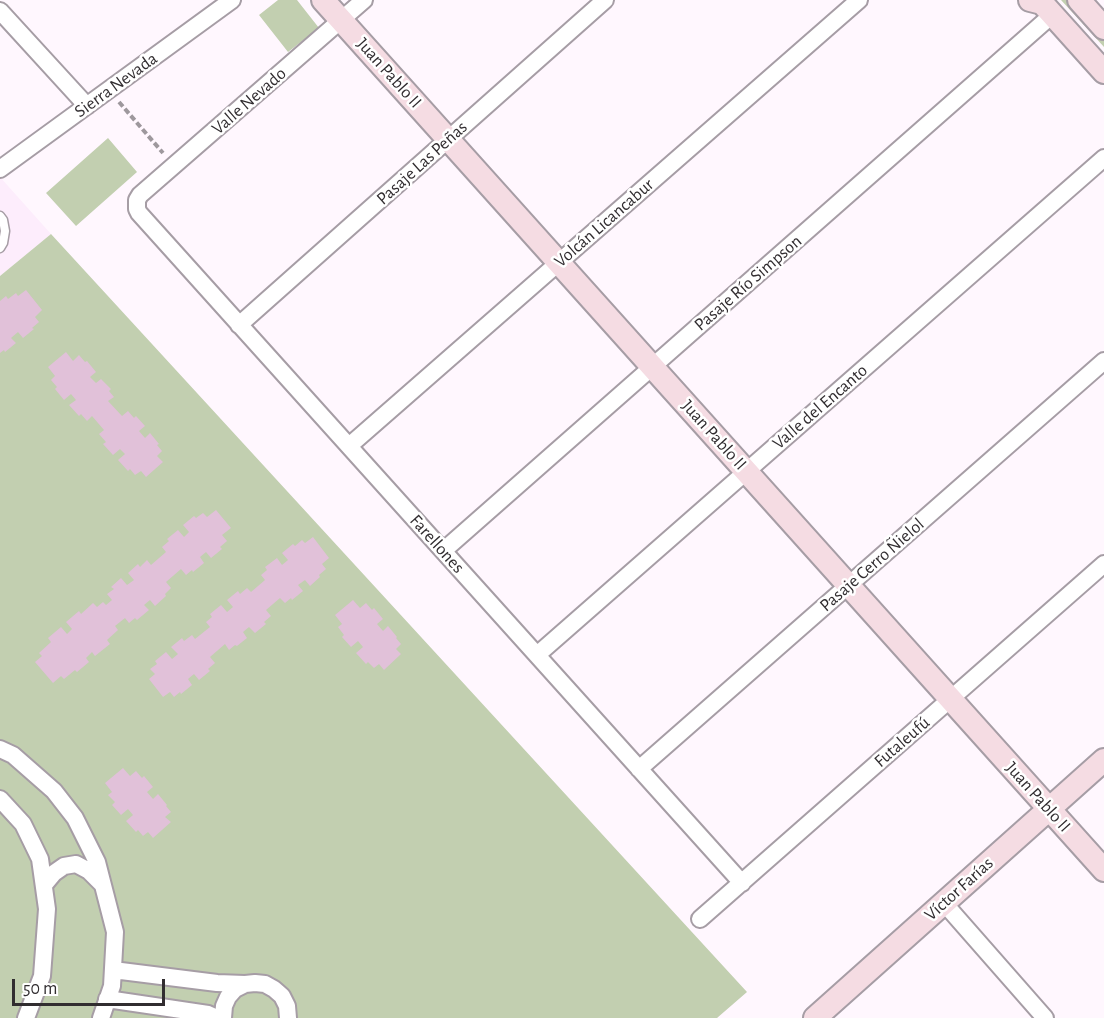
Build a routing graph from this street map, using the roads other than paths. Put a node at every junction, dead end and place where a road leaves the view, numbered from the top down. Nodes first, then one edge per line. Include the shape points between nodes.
1 (232, 0) edge
2 (323, 0) edge
3 (364, 0) edge
4 (604, 0) edge
5 (859, 0) edge
6 (1030, 0) edge
7 (1079, 0) edge
8 (0, 11) edge
9 (1052, 15) junction
10 (341, 20) junction
11 (1104, 28) edge
12 (1104, 72) edge
13 (87, 106) junction
14 (448, 139) junction
15 (1104, 158) edge
16 (0, 169) edge
17 (136, 204) joint
18 (0, 216) edge
19 (0, 248) edge
20 (559, 262) junction
21 (239, 325) junction
22 (1104, 361) edge
23 (652, 367) junction
24 (349, 446) junction
25 (747, 471) junction
26 (443, 551) junction
27 (1104, 564) edge
28 (849, 585) junction
29 (537, 655) junction
30 (951, 699) junction
31 (0, 749) edge
32 (1104, 760) edge
33 (639, 769) junction
34 (0, 799) edge
35 (1049, 808) junction
36 (1104, 870) edge
37 (742, 883) junction
38 (102, 884) junction
39 (44, 885) junction
40 (944, 903) junction
41 (700, 919) dead end
42 (112, 970) junction
43 (244, 984) junction
44 (107, 999) junction
45 (1042, 1017) edge
46 (26, 1018) edge
47 (101, 1018) edge
48 (217, 1018) edge
49 (223, 1018) edge
50 (288, 1018) edge
51 (815, 1018) edge

1 - 13 street, Sierra Nevada
2 - 10 street, Juan Pablo II
3 - 10 street, Valle Nevado
4 - 14 street, Pasaje Las Peñas
5 - 20 street, Volcán Licancabur
6 - 9 street via 1042,3
7 - 11 street
8 - 13 street
9 - 12 street
9 - 23 street, Pasaje Río Simpson
10 - 14 street, Juan Pablo II
10 - 17 street, Valle Nevado via 140,195
13 - 16 street, Sierra Nevada
14 - 20 street, Juan Pablo II
14 - 21 street, Pasaje Las Peñas
15 - 25 street, Valle del Encanto
17 - 21 street, Farellones via 139,213
18 - 19 lane via 5,231
20 - 23 street, Juan Pablo II
20 - 24 street, Volcán Licancabur
21 - 24 street, Farellones
22 - 28 street, Pasaje Cerro Ñielol
23 - 25 street, Juan Pablo II
23 - 26 street, Pasaje Río Simpson
24 - 26 street, Farellones
25 - 28 street, Juan Pablo II
25 - 29 street, Valle del Encanto
26 - 29 street, Farellones
27 - 30 street, Futaleufú
28 - 30 street, Juan Pablo II
28 - 33 street, Pasaje Cerro Ñielol
29 - 33 street, Farellones
30 - 35 street, Juan Pablo II
30 - 37 street, Futaleufú
31 - 38 street via 13,755 54,791 75,818 97,862
32 - 35 street, Víctor Farías
33 - 37 street, Farellones
34 - 39 street via 23,824 40,860
35 - 36 street, Juan Pablo II
35 - 40 street, Víctor Farías
37 - 41 street, Futaleufú
38 - 39 street via 76,864 64,866
38 - 42 street via 115,932
39 - 46 street via 47,909 42,975
40 - 45 street
40 - 51 street, Víctor Farías
42 - 43 street
42 - 44 street
43 - 49 street via 228,997
43 - 50 street via 255,982 274,989 287,1006
44 - 47 street
44 - 48 street

